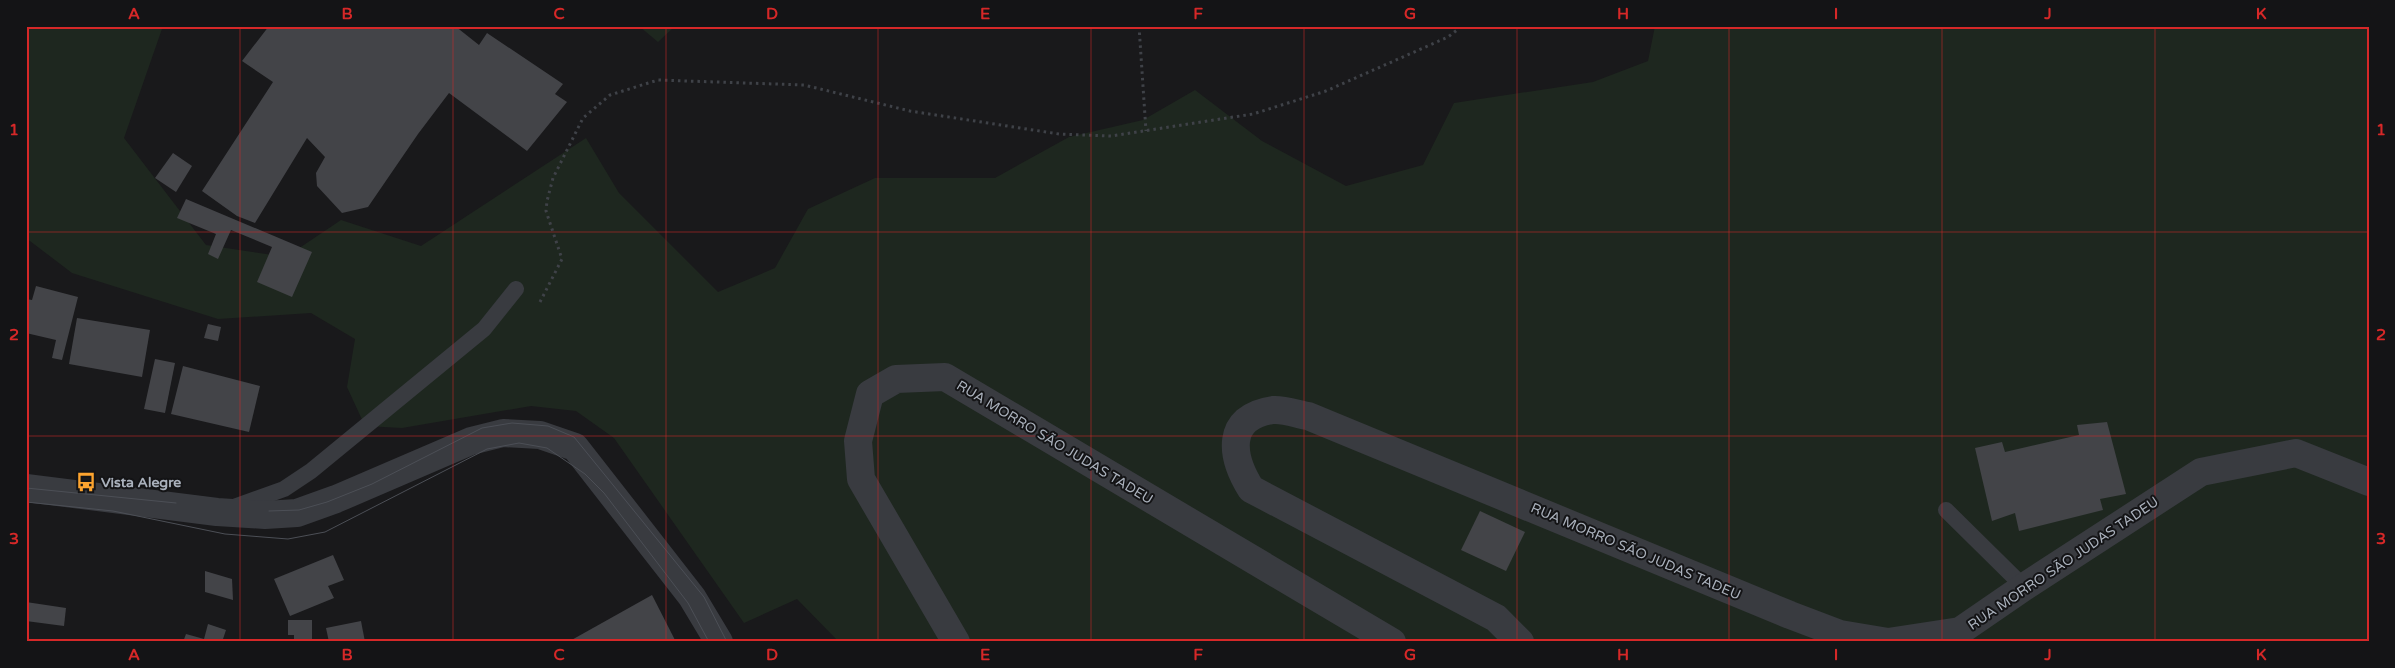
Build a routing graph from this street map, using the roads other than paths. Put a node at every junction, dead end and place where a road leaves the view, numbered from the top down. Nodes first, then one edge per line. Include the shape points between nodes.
1 (516, 289) dead end
2 (2369, 482) edge
3 (26, 488) edge
4 (1946, 510) dead end
5 (217, 512) junction
6 (2024, 587) junction
7 (719, 642) edge
8 (956, 642) edge
9 (1392, 642) edge
10 (1520, 642) edge

1 - 5 lane via 484,328 311,471 284,489
2 - 6 street, RUA MORRO SÃO JUDAS TADEU via 2296,453 2201,472
3 - 5 street
4 - 6 lane
5 - 7 street via 297,513 471,441 503,433 540,434 575,447 692,597
6 - 10 street, RUA MORRO SÃO JUDAS TADEU via 1960,631 1888,642 1840,634 1308,416 1274,410 1250,419 1237,432 1234,452 1251,489 1496,618
8 - 9 street, RUA MORRO SÃO JUDAS TADEU via 861,479 858,441 870,394 896,379 945,377

